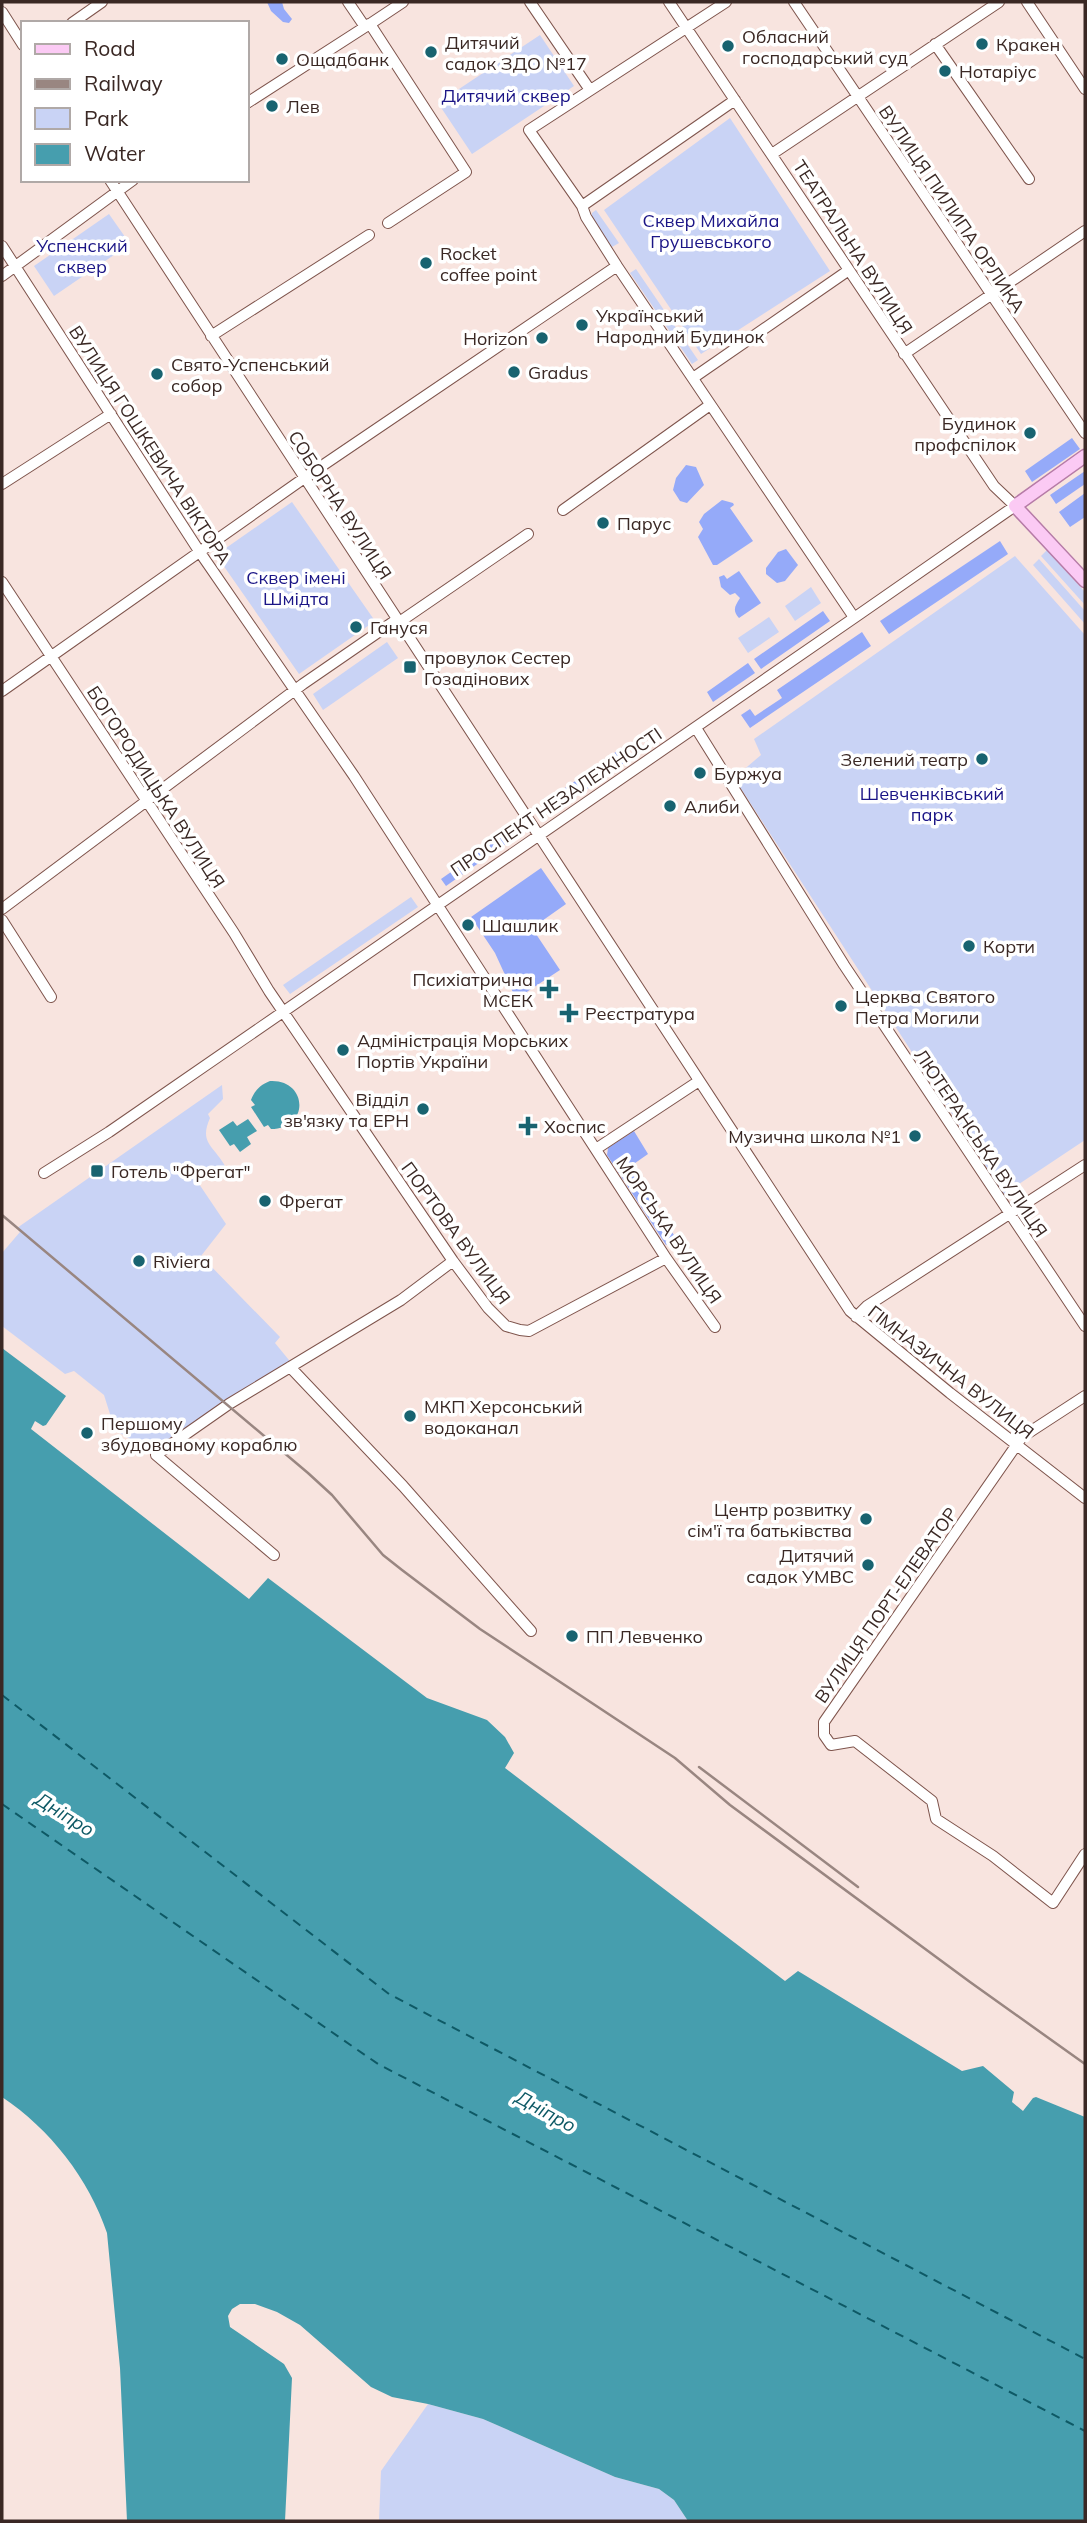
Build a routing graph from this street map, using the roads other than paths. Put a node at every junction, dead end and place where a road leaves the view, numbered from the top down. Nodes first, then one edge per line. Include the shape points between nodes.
1 (102, 2) edge
2 (348, 2) edge
3 (403, 2) edge
4 (530, 2) edge
5 (669, 2) edge
6 (726, 2) edge
7 (794, 2) edge
8 (999, 2) edge
9 (1027, 2) edge
10 (2, 12) edge
11 (75, 21) edge
12 (367, 25) junction
13 (686, 27) junction
14 (21, 42) edge
15 (935, 44) junction
16 (1085, 89) edge
17 (590, 90) junction
18 (856, 96) junction
19 (735, 100) junction
20 (248, 102) edge
21 (772, 154) junction
22 (1029, 179) dead end
23 (111, 182) edge
24 (130, 182) edge
25 (117, 191) junction
26 (582, 206) junction
27 (388, 223) dead end
28 (1085, 230) edge
29 (369, 235) dead end
30 (2, 246) edge
31 (15, 266) junction
32 (617, 266) junction
33 (849, 270) junction
34 (2, 276) edge
35 (991, 294) junction
36 (211, 336) junction
37 (904, 354) junction
38 (693, 378) junction
39 (710, 405) junction
40 (111, 414) junction
41 (1085, 433) edge
42 (1085, 456) edge
43 (304, 478) junction
44 (2, 484) edge
45 (1015, 506) junction
46 (563, 510) dead end
47 (528, 534) dead end
48 (199, 551) junction
49 (1085, 580) edge
50 (2, 582) edge
51 (853, 616) junction
52 (397, 621) junction
53 (51, 656) junction
54 (296, 690) junction
55 (2, 691) edge
56 (696, 728) junction
57 (145, 801) junction
58 (538, 835) junction
59 (438, 904) junction
60 (2, 909) edge
61 (2, 920) edge
62 (51, 997) dead end
63 (282, 1010) junction
64 (699, 1081) junction
65 (596, 1149) junction
66 (1085, 1165) edge
67 (44, 1173) dead end
68 (1009, 1216) junction
69 (666, 1258) junction
70 (453, 1261) junction
71 (856, 1317) junction
72 (1085, 1326) edge
73 (715, 1327) dead end
74 (290, 1367) junction
75 (1085, 1396) edge
76 (1017, 1444) junction
77 (1085, 1498) edge
78 (274, 1555) dead end
79 (531, 1631) dead end
80 (1085, 1854) edge

1 - 11 street
2 - 12 street
3 - 12 street
4 - 17 street
5 - 13 street, ТЕАТРАЛЬНА ВУЛИЦЯ
6 - 13 street
7 - 18 street, ВУЛИЦЯ ПИЛИПА ОРЛИКА
8 - 15 street
9 - 16 street
10 - 14 street
12 - 20 street
12 - 27 street via 466,172
13 - 17 street
13 - 19 street, ТЕАТРАЛЬНА ВУЛИЦЯ
15 - 18 street
15 - 22 street
17 - 26 street via 529,130
18 - 21 street
18 - 35 street, ВУЛИЦЯ ПИЛИПА ОРЛИКА
19 - 21 street, ТЕАТРАЛЬНА ВУЛИЦЯ
19 - 26 street
21 - 33 street, ТЕАТРАЛЬНА ВУЛИЦЯ
23 - 25 street, СОБОРНА ВУЛИЦЯ
24 - 25 street
25 - 31 street
25 - 36 street, СОБОРНА ВУЛИЦЯ
26 - 32 street
28 - 35 street
29 - 36 street
30 - 31 street, ВУЛИЦЯ ГОШКЕВИЧА ВІКТОРА
31 - 34 street
31 - 40 street, ВУЛИЦЯ ГОШКЕВИЧА ВІКТОРА
32 - 38 street
32 - 43 street
33 - 37 street, ТЕАТРАЛЬНА ВУЛИЦЯ
33 - 38 street
35 - 37 street
35 - 41 street, ВУЛИЦЯ ПИЛИПА ОРЛИКА
36 - 43 street, СОБОРНА ВУЛИЦЯ
37 - 45 street, ТЕАТРАЛЬНА ВУЛИЦЯ via 994,486
38 - 39 street
39 - 46 street
39 - 51 street
40 - 44 street
40 - 48 street, ВУЛИЦЯ ГОШКЕВИЧА ВІКТОРА
42 - 45 main road, ПРОСПЕКТ НЕЗАЛЕЖНОСТІ
43 - 48 street
43 - 52 street, СОБОРНА ВУЛИЦЯ
45 - 49 main road
45 - 51 street, ПРОСПЕКТ НЕЗАЛЕЖНОСТІ
47 - 52 street
48 - 53 street
48 - 54 street, ВУЛИЦЯ ГОШКЕВИЧА ВІКТОРА
50 - 53 street, БОГОРОДИЦЬКА ВУЛИЦЯ
51 - 56 street, ПРОСПЕКТ НЕЗАЛЕЖНОСТІ
52 - 54 street
52 - 58 street, СОБОРНА ВУЛИЦЯ
53 - 55 street
53 - 57 street, БОГОРОДИЦЬКА ВУЛИЦЯ
54 - 57 street
54 - 59 street, ВУЛИЦЯ ГОШКЕВИЧА ВІКТОРА
56 - 58 street, ПРОСПЕКТ НЕЗАЛЕЖНОСТІ
56 - 68 street, ЛЮТЕРАНСЬКА ВУЛИЦЯ
57 - 60 street
57 - 63 street, БОГОРОДИЦЬКА ВУЛИЦЯ
58 - 59 street, ПРОСПЕКТ НЕЗАЛЕЖНОСТІ
58 - 64 street, ГІМНАЗИЧНА ВУЛИЦЯ
59 - 63 street, ПРОСПЕКТ НЕЗАЛЕЖНОСТІ
59 - 65 street, МОРСЬКА ВУЛИЦЯ
61 - 62 street
63 - 67 street, ПРОСПЕКТ НЕЗАЛЕЖНОСТІ
63 - 70 street, ПОРТОВА ВУЛИЦЯ
64 - 65 street
64 - 71 street, ГІМНАЗИЧНА ВУЛИЦЯ
65 - 69 street, МОРСЬКА ВУЛИЦЯ
66 - 68 street
68 - 71 street
68 - 72 street, ЛЮТЕРАНСЬКА ВУЛИЦЯ
69 - 70 street, ПОРТОВА ВУЛИЦЯ via 529,1331 506,1326
69 - 73 street, МОРСЬКА ВУЛИЦЯ
70 - 74 street via 401,1300
71 - 76 street, ГІМНАЗИЧНА ВУЛИЦЯ
74 - 78 street via 156,1455
74 - 79 street
75 - 76 street, ВУЛИЦЯ ПОРТ-ЕЛЕВАТОР
76 - 77 street, ГІМНАЗИЧНА ВУЛИЦЯ
76 - 80 street, ВУЛИЦЯ ПОРТ-ЕЛЕВАТОР via 823,1729 831,1745 855,1741 932,1801 936,1819 1053,1903

